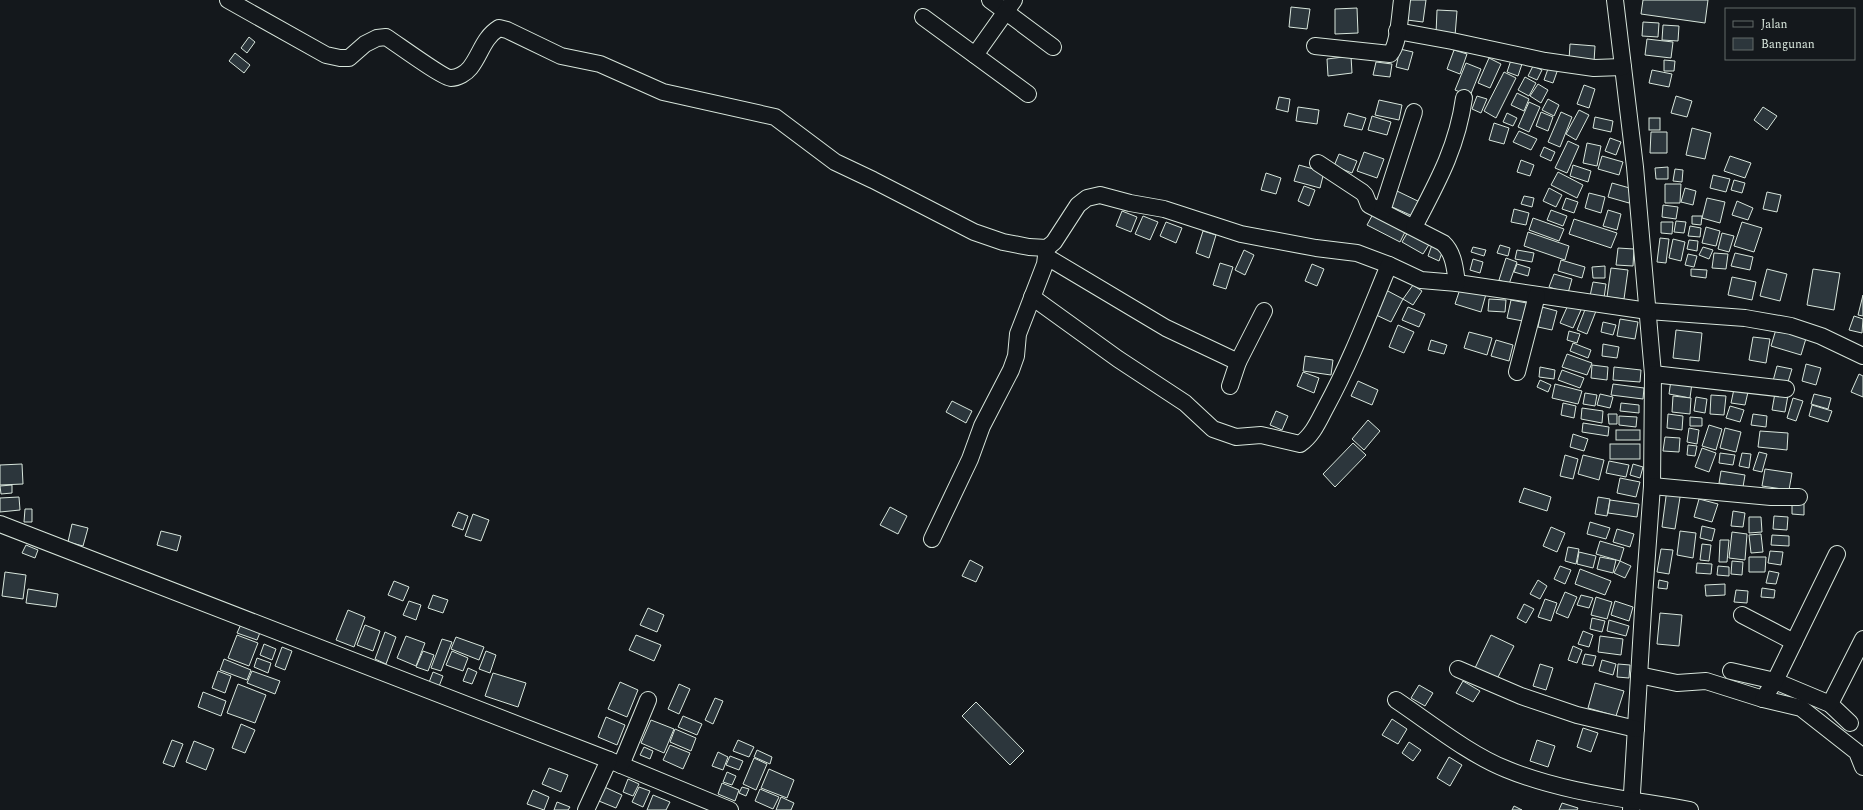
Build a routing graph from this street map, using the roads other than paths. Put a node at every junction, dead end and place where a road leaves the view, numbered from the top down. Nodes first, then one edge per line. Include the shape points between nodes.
1 (228, 0) edge
2 (990, 0) edge
3 (1402, 0) edge
4 (1615, 0) edge
5 (1010, 6) edge
6 (923, 17) dead end
7 (1397, 32) junction
8 (1315, 46) dead end
9 (1053, 47) dead end
10 (975, 55) junction
11 (1623, 67) junction
12 (1028, 94) dead end
13 (1464, 98) dead end
14 (1414, 112) dead end
15 (1318, 163) dead end
16 (1382, 212) junction
17 (1414, 227) junction
18 (1047, 252) junction
19 (1388, 264) junction
20 (1457, 283) junction
21 (1537, 295) junction
22 (1032, 297) junction
23 (1264, 311) dead end
24 (1648, 311) junction
25 (1863, 356) edge
26 (1238, 362) junction
27 (1517, 372) dead end
28 (1653, 374) junction
29 (1230, 386) dead end
30 (1786, 389) dead end
31 (1652, 486) junction
32 (1798, 498) dead end
33 (0, 524) edge
34 (932, 539) dead end
35 (1838, 554) dead end
36 (1742, 615) dead end
37 (1863, 639) edge
38 (1794, 642) junction
39 (1458, 669) dead end
40 (1731, 671) dead end
41 (1639, 675) junction
42 (1775, 681) junction
43 (1763, 699) junction
44 (648, 700) dead end
45 (1396, 700) dead end
46 (1830, 704) junction
47 (1850, 722) dead end
48 (1636, 729) junction
49 (615, 763) junction
50 (1863, 767) edge
51 (1632, 805) edge
52 (586, 810) edge
53 (730, 810) edge
54 (1690, 810) edge

1 - 18 street via 326,54 349,58 371,41 386,37 440,74 451,78 461,75 470,68 490,34 499,28 507,30 560,56 600,64 664,92 775,117 824,156 974,232
2 - 5 street
3 - 7 street
4 - 11 street
5 - 9 street
5 - 10 street
6 - 10 street
7 - 8 street via 1390,54
7 - 11 street via 1458,42 1545,62 1594,68
10 - 12 street
11 - 24 street via 1636,167
13 - 17 street via 1462,113 1443,172
14 - 16 street
15 - 16 street via 1362,192 1370,206
16 - 17 street
17 - 20 street via 1448,247
18 - 19 street via 1078,205 1088,198 1100,196 1164,208 1240,234 1357,253
18 - 22 street
18 - 26 street via 1166,328
19 - 20 street via 1421,280
19 - 22 street via 1341,380 1308,438 1300,444 1261,435 1236,437 1213,429 1185,403
20 - 21 street
21 - 24 street
21 - 27 street
22 - 34 street via 1018,334 1016,356 1011,370 982,426 970,459
23 - 26 street
24 - 25 street via 1745,318 1791,326 1821,336
24 - 28 street
26 - 29 street
28 - 30 street
28 - 31 street
31 - 32 street
31 - 41 street
33 - 49 street
35 - 38 street
36 - 38 street
37 - 46 street
38 - 42 street
39 - 48 street via 1577,716
40 - 42 street
41 - 43 street via 1677,683 1706,681
41 - 48 street
42 - 43 street
42 - 46 street
43 - 50 street via 1801,708 1857,752
44 - 49 street
45 - 51 street via 1475,753 1505,769 1546,784
46 - 47 street
48 - 51 street
49 - 52 street
49 - 53 street
51 - 54 street

